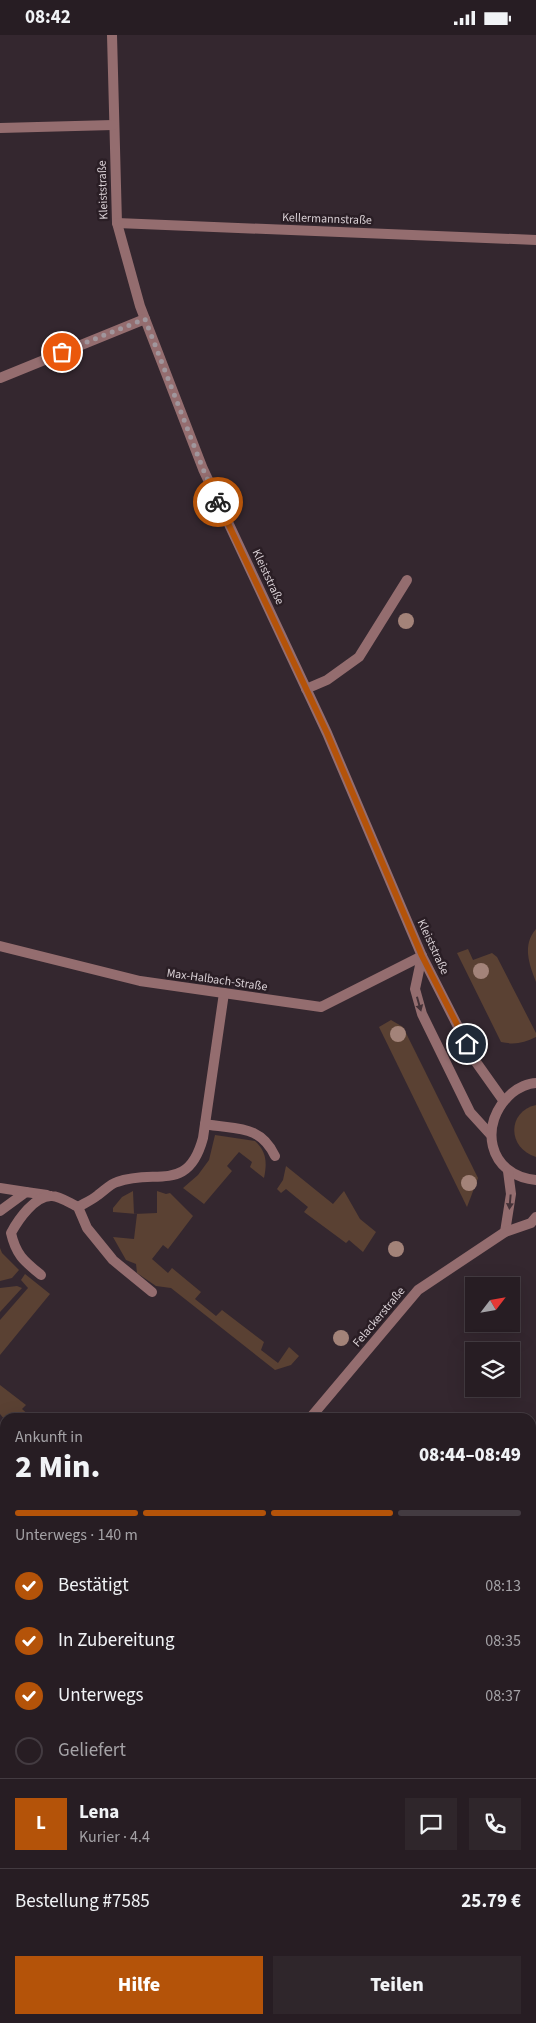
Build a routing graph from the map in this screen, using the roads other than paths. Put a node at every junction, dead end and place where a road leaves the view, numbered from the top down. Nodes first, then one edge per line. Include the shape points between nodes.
1 (112, 35) edge
2 (113, 125) junction
3 (0, 127) edge
4 (117, 223) junction
5 (536, 240) edge
6 (145, 319) junction
7 (0, 378) edge
8 (407, 580) dead end
9 (306, 689) junction
10 (0, 946) edge
11 (422, 956) junction
12 (224, 993) junction
13 (536, 1083) edge
14 (503, 1100) junction
15 (204, 1124) junction
16 (490, 1134) junction
17 (275, 1156) dead end
18 (508, 1171) junction
19 (536, 1180) edge
20 (0, 1188) edge
21 (26, 1191) junction
22 (52, 1196) junction
23 (78, 1207) junction
24 (0, 1211) edge
25 (536, 1217) edge
26 (504, 1232) junction
27 (41, 1275) dead end
28 (152, 1292) dead end
29 (314, 1413) edge

1 - 2 street, Kleiststraße
2 - 3 street
2 - 4 street, Kleiststraße
4 - 5 street, Kellermannstraße
4 - 6 street, Kleiststraße
6 - 7 street
6 - 9 street, Kleiststraße via 203,469
8 - 9 street via 359,657 327,680
9 - 11 street, Kleiststraße
10 - 12 street, Max-Halbach-Straße via 140,981
11 - 12 street, Max-Halbach-Straße via 321,1007
11 - 14 street, Kleiststraße via 476,1062
11 -> 16 street via 415,989 422,1014 470,1112
12 - 15 street
13 - 14 street via 516,1090
14 - 16 street via 493,1116
15 - 17 street via 260,1135 269,1143
15 - 23 street via 198,1155 187,1169 169,1178 140,1177 115,1182
16 - 18 street via 493,1148
18 - 19 street
18 -> 26 street via 511,1194
20 - 21 street
21 - 22 street
21 - 24 street
22 - 23 street
22 - 27 street via 39,1199 20,1217 11,1233 20,1258
23 - 28 street via 87,1228 112,1260
25 - 26 street, Felackerstraße via 532,1223
26 - 29 street, Felackerstraße via 418,1290

